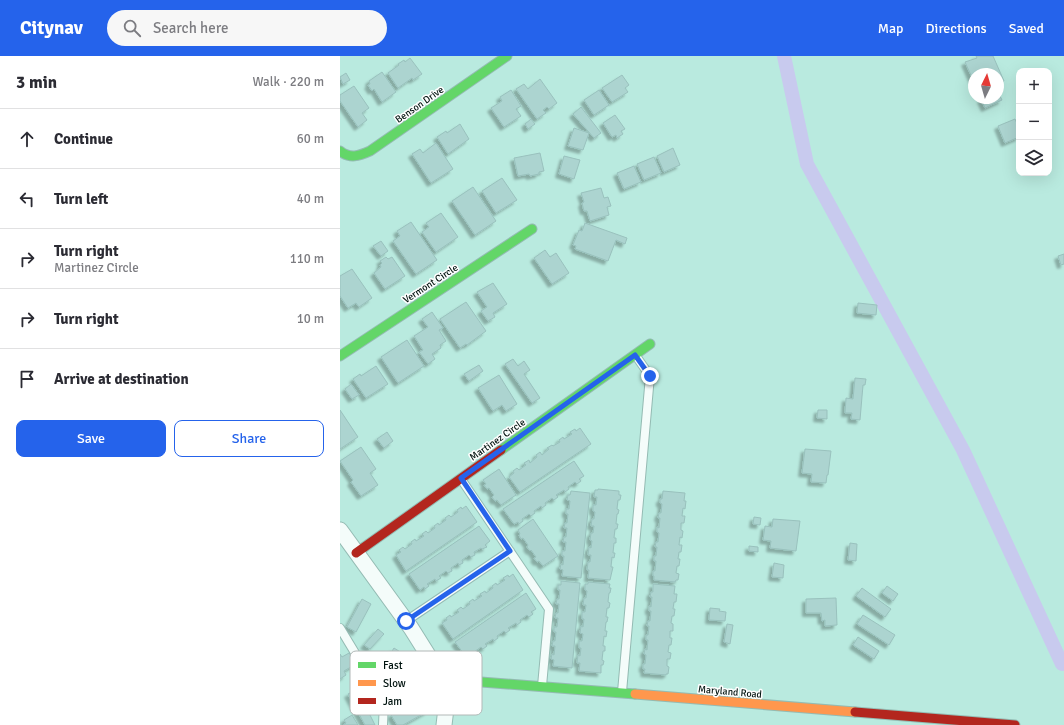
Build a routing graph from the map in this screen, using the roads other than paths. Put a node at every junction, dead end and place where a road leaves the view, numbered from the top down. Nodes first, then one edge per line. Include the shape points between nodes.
1 (507, 56) edge
2 (340, 151) edge
3 (532, 229) dead end
4 (650, 344) dead end
5 (635, 355) junction
6 (340, 356) edge
7 (461, 478) junction
8 (340, 530) edge
9 (510, 551) junction
10 (356, 553) junction
11 (406, 621) junction
12 (340, 628) edge
13 (354, 651) edge
14 (425, 651) edge
15 (482, 682) edge
16 (542, 687) junction
17 (621, 693) junction
18 (383, 715) edge
19 (445, 715) edge
20 (383, 725) edge
21 (444, 725) edge
22 (1015, 725) edge

1 - 2 street, Benson Drive via 370,150 352,157
3 - 6 street, Vermont Circle
4 - 5 street, Martinez Circle
5 - 7 street, Martinez Circle
5 - 17 lane via 650,376
7 - 9 lane
7 - 10 street, Martinez Circle
8 - 10 street
9 - 11 lane
9 - 16 lane via 549,609
10 - 11 street
11 - 14 street
12 - 13 lane
15 - 16 street, Maryland Road
16 - 17 street, Maryland Road
17 - 22 street, Maryland Road
18 - 20 lane
19 - 21 street

